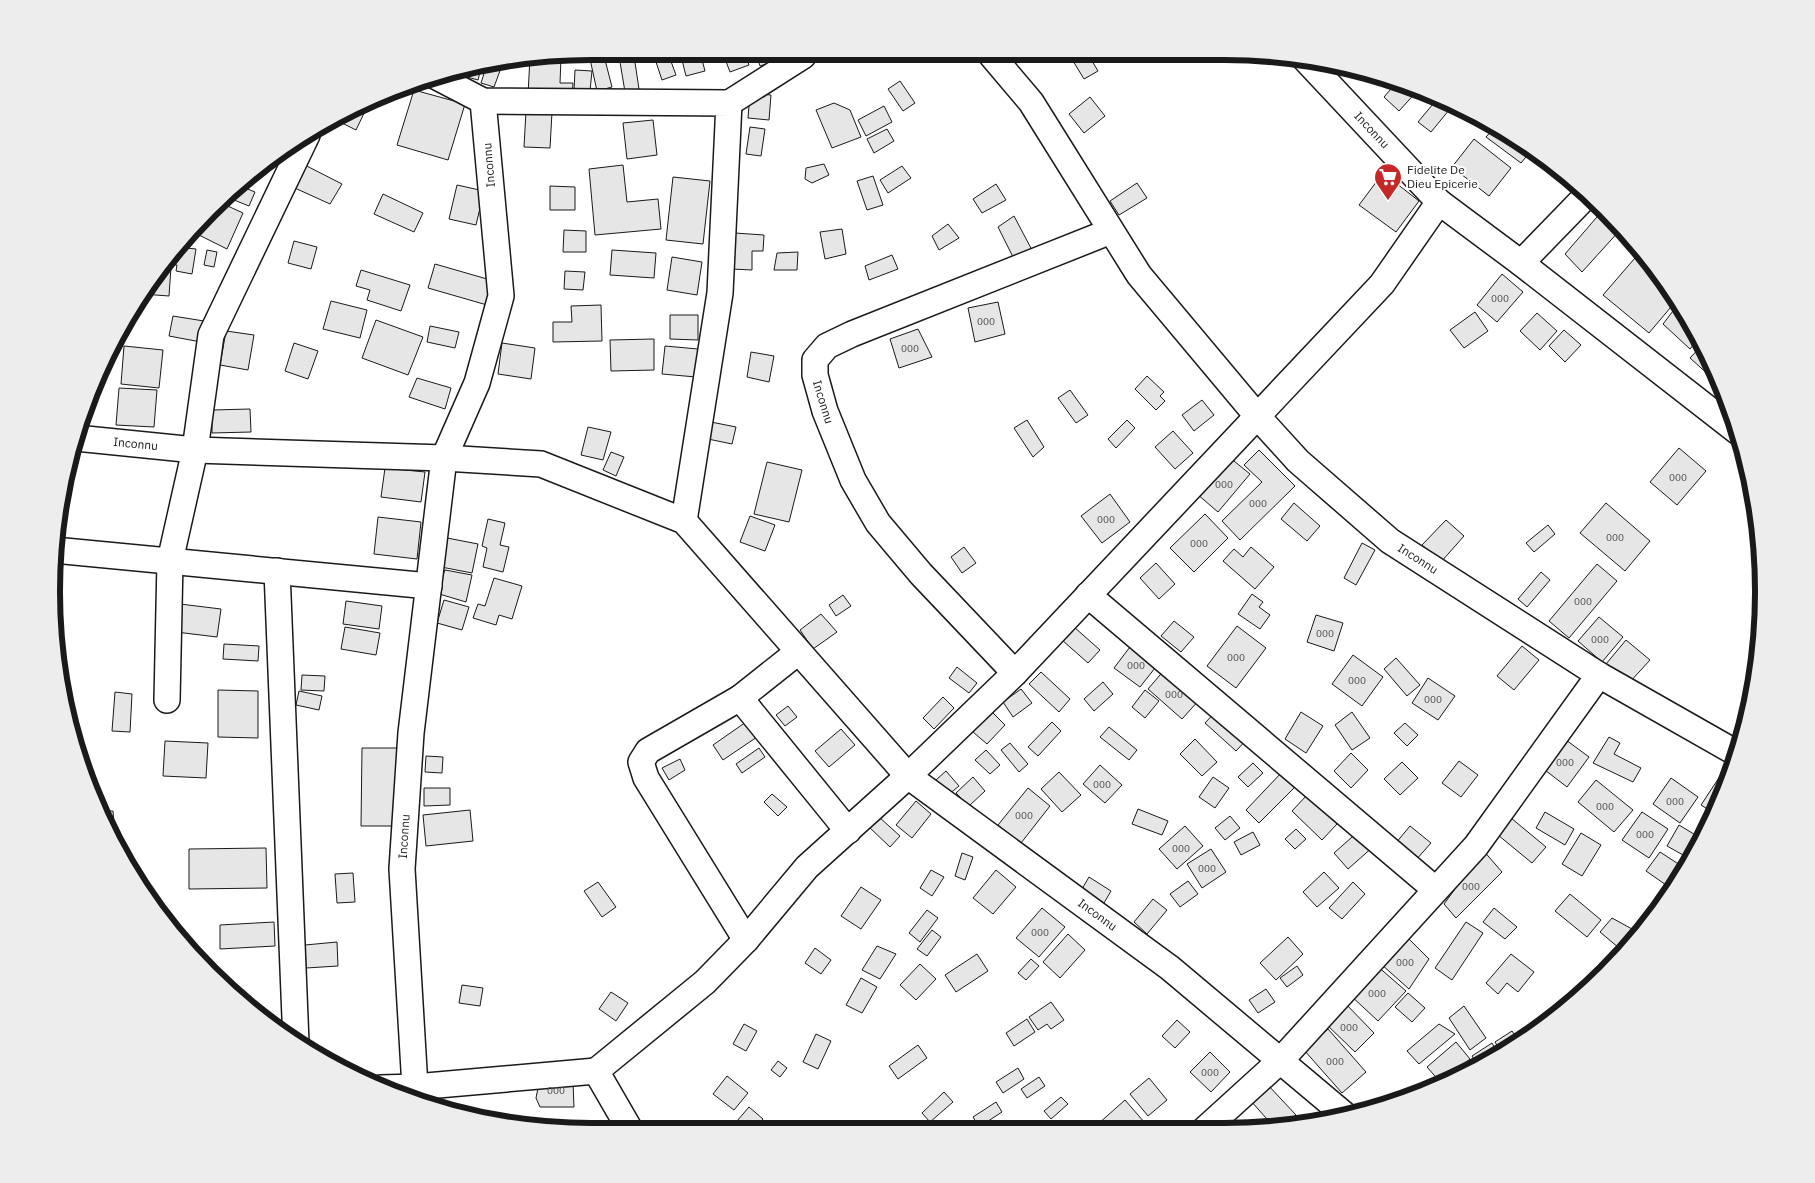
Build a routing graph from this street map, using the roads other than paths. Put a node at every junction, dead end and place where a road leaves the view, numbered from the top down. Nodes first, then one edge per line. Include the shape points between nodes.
1 (797, 60) edge
2 (995, 60) edge
3 (1313, 68) edge
4 (444, 81) edge
5 (483, 101) junction
6 (729, 103) junction
7 (301, 147) edge
8 (1582, 200) edge
9 (1440, 202) junction
10 (1111, 231) junction
11 (1521, 263) junction
12 (1258, 417) junction
13 (1728, 424) edge
14 (83, 439) edge
15 (195, 450) junction
16 (444, 458) junction
17 (684, 521) junction
18 (62, 551) edge
19 (170, 561) junction
20 (277, 571) junction
21 (429, 586) junction
22 (1088, 595) junction
23 (798, 652) junction
24 (1015, 673) junction
25 (1599, 675) junction
26 (740, 698) junction
27 (167, 700) dead end
28 (1731, 750) edge
29 (908, 776) junction
30 (848, 831) junction
31 (1436, 890) junction
32 (746, 940) junction
33 (296, 1033) edge
34 (1281, 1060) junction
35 (596, 1071) junction
36 (400, 1087) edge
37 (414, 1087) junction
38 (1339, 1110) edge
39 (626, 1123) edge
40 (1212, 1123) edge

1 - 6 street
2 - 10 street, Inconnu via 1031,102
3 - 9 street, Inconnu
4 - 5 street
5 - 6 street
5 - 16 street, Inconnu via 502,296 477,383
6 - 17 street via 720,293
7 - 15 street via 211,335
8 - 11 street
9 - 11 street, Inconnu
9 - 12 street via 1382,284
10 - 12 street, Inconnu via 1139,275
10 - 24 street, Inconnu via 852,334 827,346 816,360 815,375 825,411 853,480 878,523 920,574
11 - 13 street, Inconnu
12 - 22 street
12 - 25 street, Inconnu via 1298,461 1390,540
14 - 15 street, Inconnu
15 - 16 street, Inconnu
15 - 19 street
16 - 17 street, Inconnu via 541,464
16 - 21 street, Inconnu
17 - 23 street, Inconnu
18 - 19 street
19 - 20 street
19 - 27 street
20 - 21 street
20 - 33 street
21 - 37 street, Inconnu via 411,733 402,869
22 - 24 street
22 - 31 street
23 - 26 street
23 - 29 street, Inconnu
24 - 29 street
25 - 28 street, Inconnu
25 - 31 street via 1476,846
26 - 30 street
26 - 32 street via 648,751 641,762 646,778
29 - 30 street
29 - 34 street, Inconnu via 1170,968
30 - 32 street via 808,867
31 - 34 street
32 - 35 street via 705,982
34 - 38 street, Inconnu
34 - 40 street
35 - 37 street
35 - 39 street
36 - 37 street

